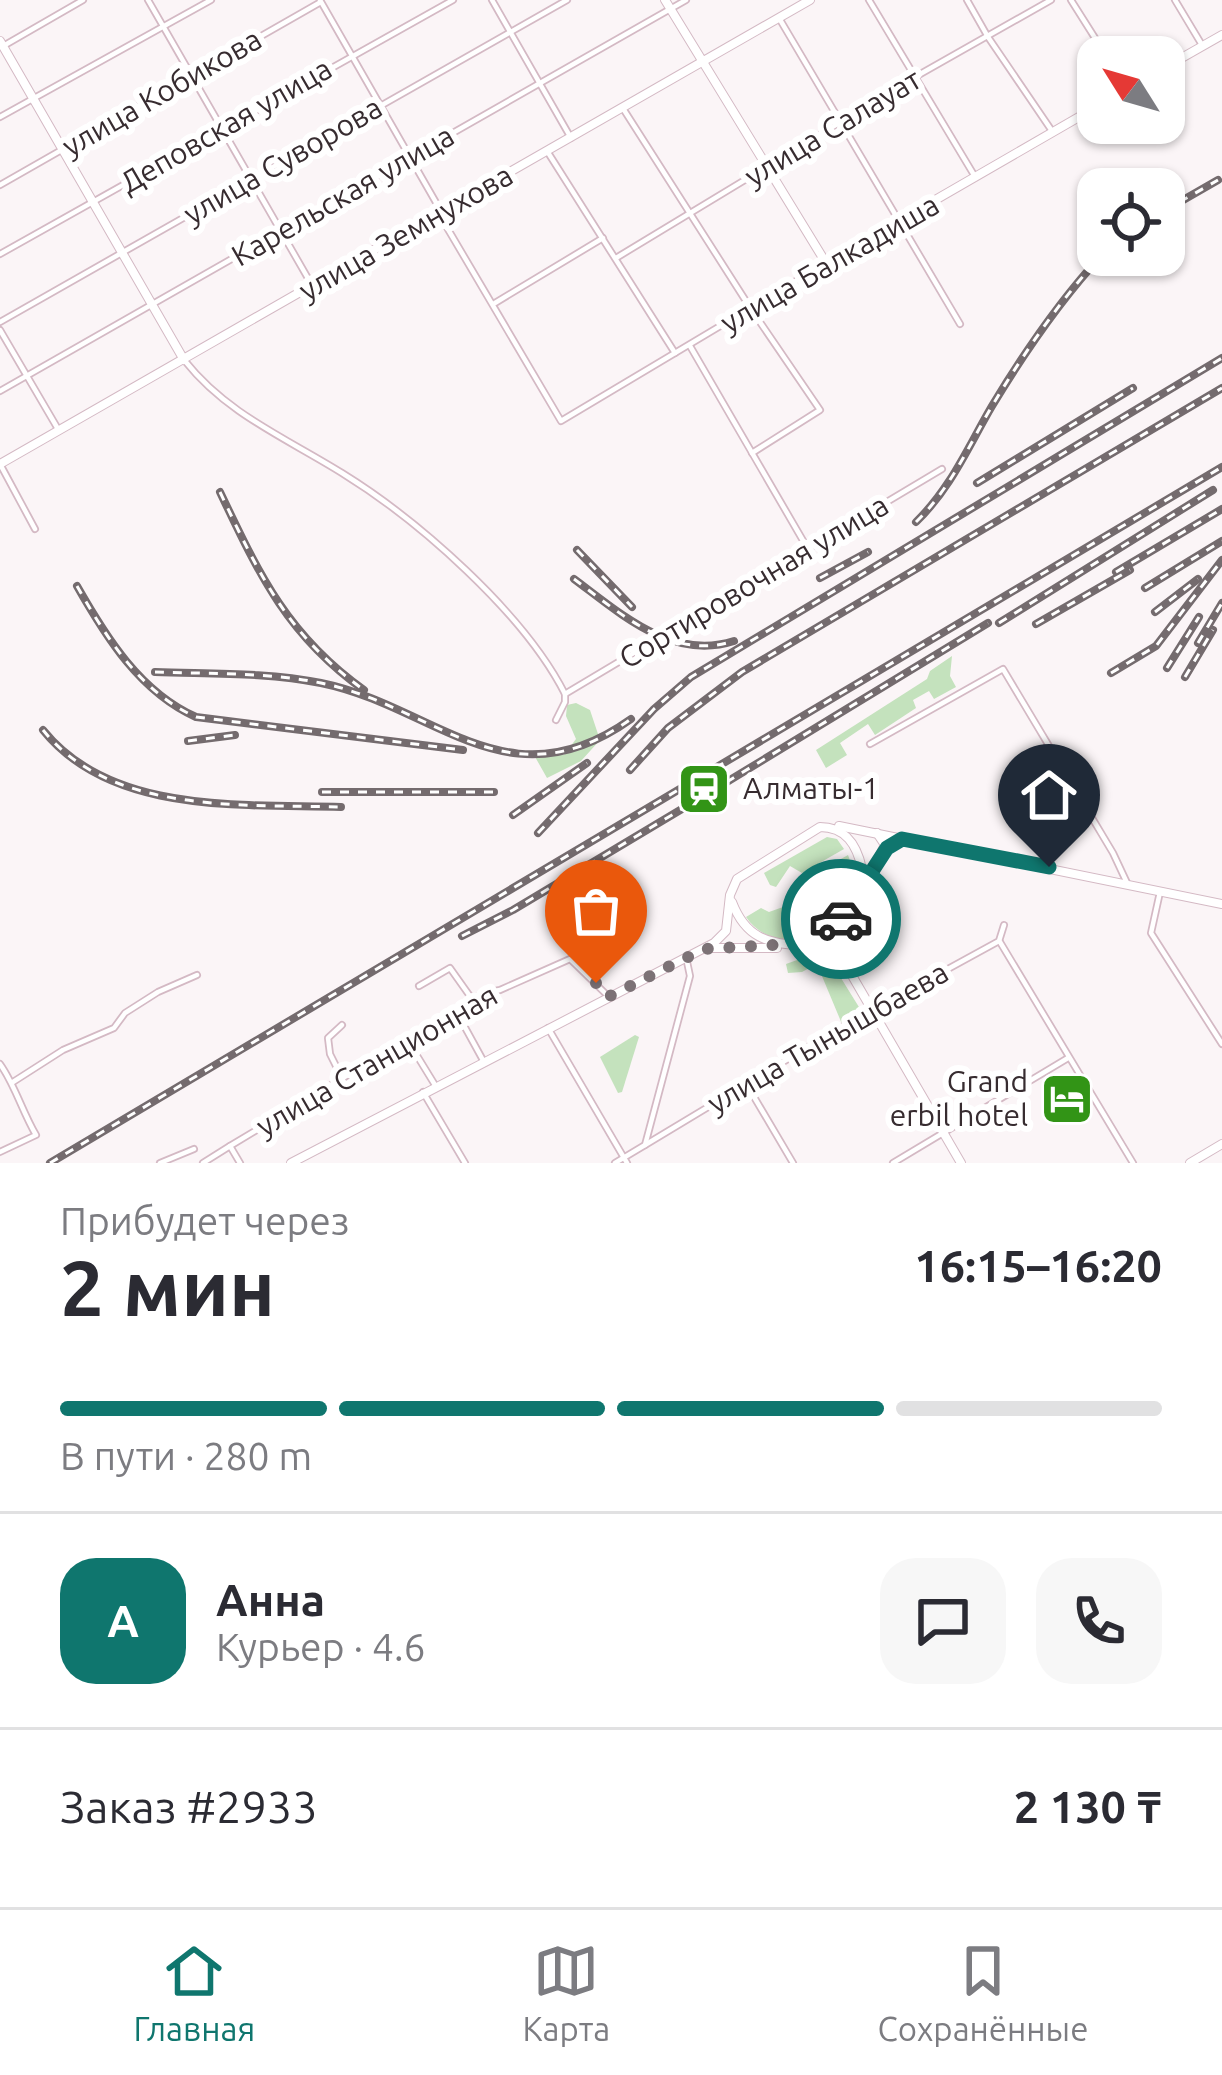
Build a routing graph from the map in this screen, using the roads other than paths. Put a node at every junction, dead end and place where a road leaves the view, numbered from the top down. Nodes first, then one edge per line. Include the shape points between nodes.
1 (83, 0) edge
2 (148, 0) edge
3 (211, 0) edge
4 (322, 0) edge
5 (453, 0) edge
6 (492, 0) edge
7 (566, 0) edge
8 (665, 0) edge
9 (686, 0) edge
10 (810, 0) edge
11 (869, 0) edge
12 (967, 0) edge
13 (1051, 0) edge
14 (1071, 0) edge
15 (1175, 0) edge
16 (670, 10) junction
17 (779, 18) junction
18 (164, 29) junction
19 (511, 32) junction
20 (1222, 35) edge
21 (1094, 36) edge
22 (988, 38) junction
23 (1, 44) edge
24 (1202, 45) junction
25 (351, 54) junction
26 (1185, 55) edge
27 (704, 61) junction
28 (192, 76) junction
29 (915, 77) junction
30 (540, 84) junction
31 (35, 98) junction
32 (380, 106) junction
33 (623, 108) junction
34 (0, 117) edge
35 (1077, 117) edge
36 (843, 122) junction
37 (221, 128) junction
38 (1052, 131) junction
39 (571, 138) junction
40 (64, 149) junction
41 (547, 152) junction
42 (411, 157) junction
43 (770, 167) junction
44 (976, 178) junction
45 (251, 180) junction
46 (0, 185) edge
47 (95, 201) junction
48 (689, 213) junction
49 (439, 214) junction
50 (902, 221) junction
51 (282, 230) junction
52 (603, 238) junction
53 (124, 253) junction
54 (0, 254) edge
55 (616, 258) junction
56 (826, 262) junction
57 (313, 287) junction
58 (153, 304) junction
59 (493, 305) junction
60 (751, 309) junction
61 (0, 322) edge
62 (960, 324) dead end
63 (0, 330) edge
64 (689, 346) junction
65 (675, 353) junction
66 (184, 359) junction
67 (27, 376) junction
68 (0, 391) edge
69 (59, 430) junction
70 (752, 453) junction
71 (0, 464) edge
72 (942, 469) dead end
73 (35, 529) dead end
74 (784, 564) junction
75 (565, 694) junction
76 (556, 720) dead end
77 (870, 744) dead end
78 (820, 827) junction
79 (876, 832) junction
80 (910, 839) junction
81 (878, 860) junction
82 (1128, 885) junction
83 (1161, 891) junction
84 (730, 895) junction
85 (1222, 904) edge
86 (851, 907) junction
87 (1004, 925) dead end
88 (999, 941) junction
89 (793, 946) junction
90 (704, 949) junction
91 (686, 957) junction
92 (843, 960) junction
93 (197, 975) dead end
94 (419, 986) dead end
95 (608, 997) junction
96 (472, 999) junction
97 (456, 1011) junction
98 (874, 1011) junction
99 (342, 1025) dead end
100 (548, 1028) junction
101 (1222, 1044) edge
102 (416, 1054) dead end
103 (1068, 1058) junction
104 (484, 1062) junction
105 (0, 1064) edge
106 (342, 1078) junction
107 (13, 1082) junction
108 (746, 1084) junction
109 (436, 1086) junction
110 (423, 1092) junction
111 (944, 1133) junction
112 (1222, 1144) edge
113 (645, 1145) junction
114 (230, 1146) junction
115 (194, 1149) dead end
116 (0, 1152) edge
117 (626, 1160) edge
118 (160, 1163) edge
119 (203, 1163) edge
120 (240, 1163) edge
121 (291, 1163) edge
122 (465, 1163) edge
123 (615, 1163) edge
124 (793, 1163) edge
125 (893, 1163) edge
126 (961, 1163) edge
127 (1133, 1163) edge
128 (1190, 1163) edge

1 - 23 street
2 - 18 street
3 - 18 street
4 - 25 street
4 - 28 street, улица Кобикова
5 - 25 street, Деповская улица
6 - 19 street
7 - 19 street, улица Суворова
8 - 16 street
9 - 16 street, Карельская улица
10 - 17 street, улица Земнухова
11 - 29 street
12 - 22 street
13 - 22 street, улица Салауат
14 - 21 street
15 - 24 street
16 - 27 street
16 - 30 street, Карельская улица
17 - 27 street, улица Земнухова
17 - 36 street
18 - 28 street
18 - 31 street
19 - 30 street
19 - 32 street, улица Суворова
20 - 24 street
22 - 29 street, улица Салауат
22 - 38 street
23 - 31 street
24 - 26 street
25 - 32 street
25 - 37 street, Деповская улица
27 - 33 street, улица Земнухова
27 - 43 street
28 - 37 street
28 - 40 street, улица Кобикова
29 - 36 street, улица Салауат
29 - 44 street
30 - 39 street
30 - 42 street, Карельская улица
31 - 34 street
31 - 40 street
32 - 42 street
32 - 45 street, улица Суворова
33 - 39 street, улица Земнухова
33 - 48 street
35 - 38 street, улица Балкадиша
36 - 43 street, улица Салауат
36 - 50 street
37 - 45 street
37 - 47 street, Деповская улица
38 - 44 street, улица Балкадиша
39 - 41 street, улица Земнухова
40 - 46 street, улица Кобикова
40 - 47 street
41 - 49 street, улица Земнухова
41 - 52 street
42 - 49 street
42 - 51 street, Карельская улица
43 - 48 street, улица Салауат
43 - 56 street
44 - 50 street, улица Балкадиша
45 - 51 street
45 - 53 street, улица Суворова
47 - 53 street
47 - 54 street, Деповская улица
48 - 55 street, улица Салауат
48 - 60 street
49 - 57 street, улица Земнухова
49 - 59 street
50 - 56 street, улица Балкадиша
50 - 62 street
51 - 57 street
51 - 58 street, Карельская улица
52 - 55 street
52 - 59 street
53 - 58 street
53 - 61 street, улица Суворова
55 - 65 street
56 - 60 street, улица Балкадиша
57 - 66 street, улица Земнухова
58 - 66 street
58 - 67 street, Карельская улица
59 - 65 street, улица Балкадиша via 561,421
60 - 64 street, улица Балкадиша
60 - 70 street via 820,410
63 - 67 street
64 - 65 street, улица Балкадиша
64 - 70 street
66 - 69 street, улица Земнухова
66 - 75 street via 219,400 371,491 427,536 499,604
67 - 68 street, Карельская улица
67 - 69 street
69 - 71 street, улица Земнухова
70 - 74 street via 805,544
71 - 73 street
72 - 74 street, Сортировочная улица
74 - 75 street, Сортировочная улица
75 - 76 street
77 - 82 street via 997,670 1008,672
78 - 79 street
78 - 84 street via 742,874
78 - 86 street via 841,831 858,853 862,875
79 - 80 street
79 - 81 street via 885,845
80 - 81 street via 892,843
80 - 82 street
81 - 86 street
82 - 83 street
83 - 85 street
83 - 101 street via 1151,933
84 - 89 street via 754,934
84 - 90 street via 726,932
86 - 89 street via 823,937
86 - 92 street
87 - 88 street
88 - 98 street, улица Тынышбаева
88 - 103 street
89 - 90 street
89 - 92 street
90 - 91 street
91 - 95 street
91 - 113 street via 690,976
92 - 98 street
93 - 107 street
94 - 96 street via 450,968
95 - 96 street, улица Станционная via 572,960
95 - 100 street
96 - 97 street, улица Станционная
97 - 104 street
97 - 106 street, улица Станционная
98 - 108 street, улица Тынышбаева
98 - 111 street
99 - 106 street via 328,1038
100 - 104 street
100 - 117 street
102 - 109 street
103 - 111 street
103 - 127 street
104 - 109 street
105 - 107 street
106 - 114 street, улица Станционная
107 - 116 street via 36,1135
108 - 113 street, улица Тынышбаева
108 - 124 street
109 - 110 street
110 - 121 street
110 - 122 street
111 - 125 street
111 - 126 street
112 - 128 street
113 - 117 street, улица Тынышбаева
114 - 119 street, улица Станционная
114 - 120 street
115 - 118 street
117 - 123 street

